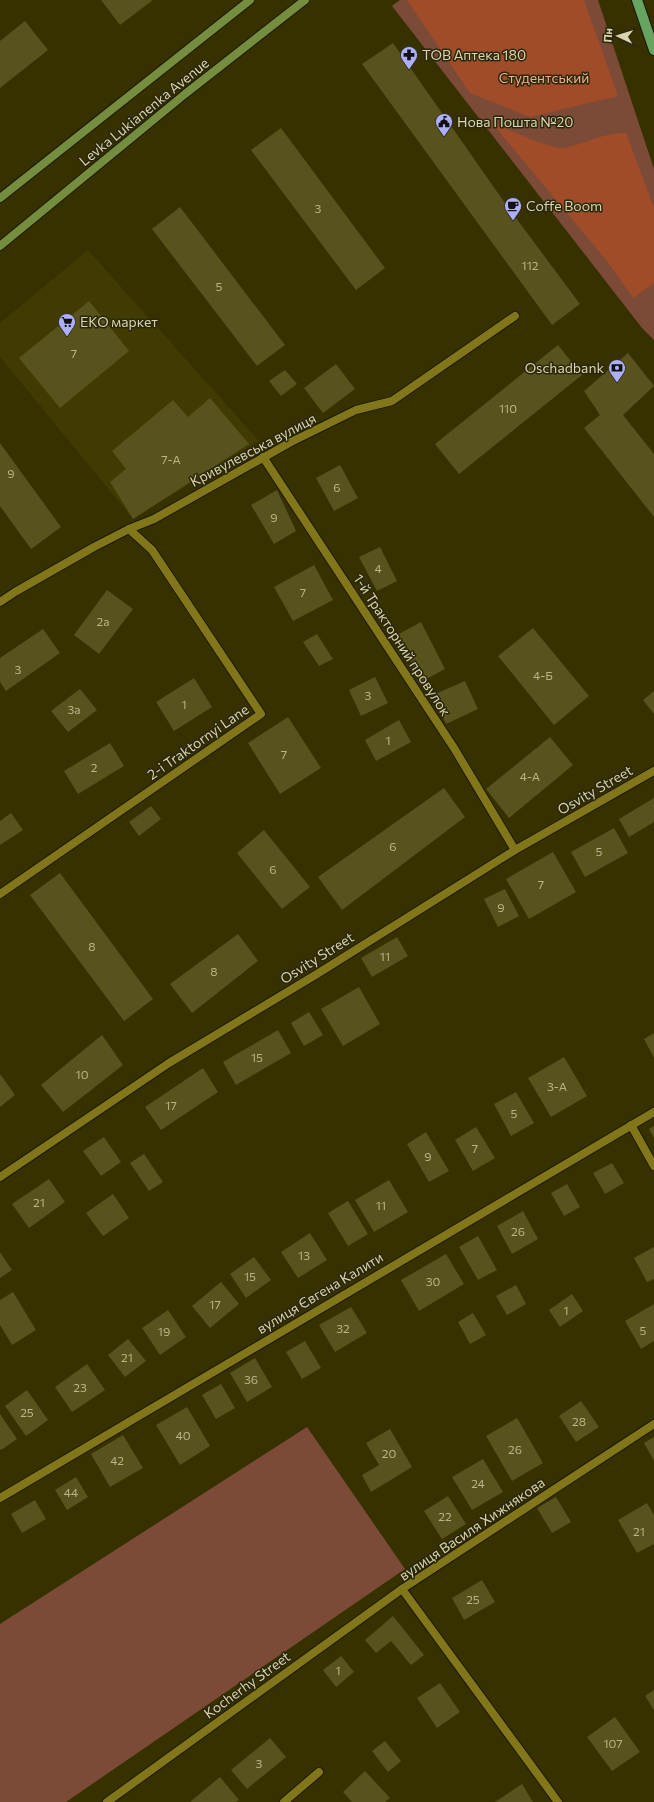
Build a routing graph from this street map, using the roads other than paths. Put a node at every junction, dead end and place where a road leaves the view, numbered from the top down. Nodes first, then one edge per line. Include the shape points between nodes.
1 (250, 0) edge
2 (305, 0) edge
3 (636, 0) edge
4 (654, 50) edge
5 (0, 198) edge
6 (0, 246) edge
7 (515, 316) dead end
8 (263, 457) junction
9 (129, 529) junction
10 (0, 602) edge
11 (654, 771) edge
12 (515, 850) junction
13 (0, 894) edge
14 (654, 1112) edge
15 (631, 1125) junction
16 (654, 1166) edge
17 (0, 1177) edge
18 (654, 1424) edge
19 (0, 1498) edge
20 (402, 1589) junction
21 (319, 1772) dead end
22 (108, 1802) edge
23 (284, 1802) edge
24 (558, 1802) edge

1 - 5 main road, Levka Lukianenka Avenue
2 - 6 main road, Levka Lukianenka Avenue via 185,94
3 - 4 main road
7 - 8 street, Кривулевська вулиця via 392,401 356,410
8 - 9 street, Кривулевська вулиця via 154,519
8 - 12 street, 1-й Тракторний провулок via 454,748
9 - 10 street, Кривулевська вулиця
9 - 13 street, 2-i Traktornyi Lane via 152,550 261,714
11 - 12 street, Osvity Street
12 - 17 street, Osvity Street via 169,1063
14 - 15 street, вулиця Євгена Калити
15 - 16 street
15 - 19 street, вулиця Євгена Калити
18 - 20 street, вулиця Василя Хижнякова
20 - 22 street, Kocherhy Street
20 - 24 street, вулиця Василя Хижнякова
21 - 23 street

